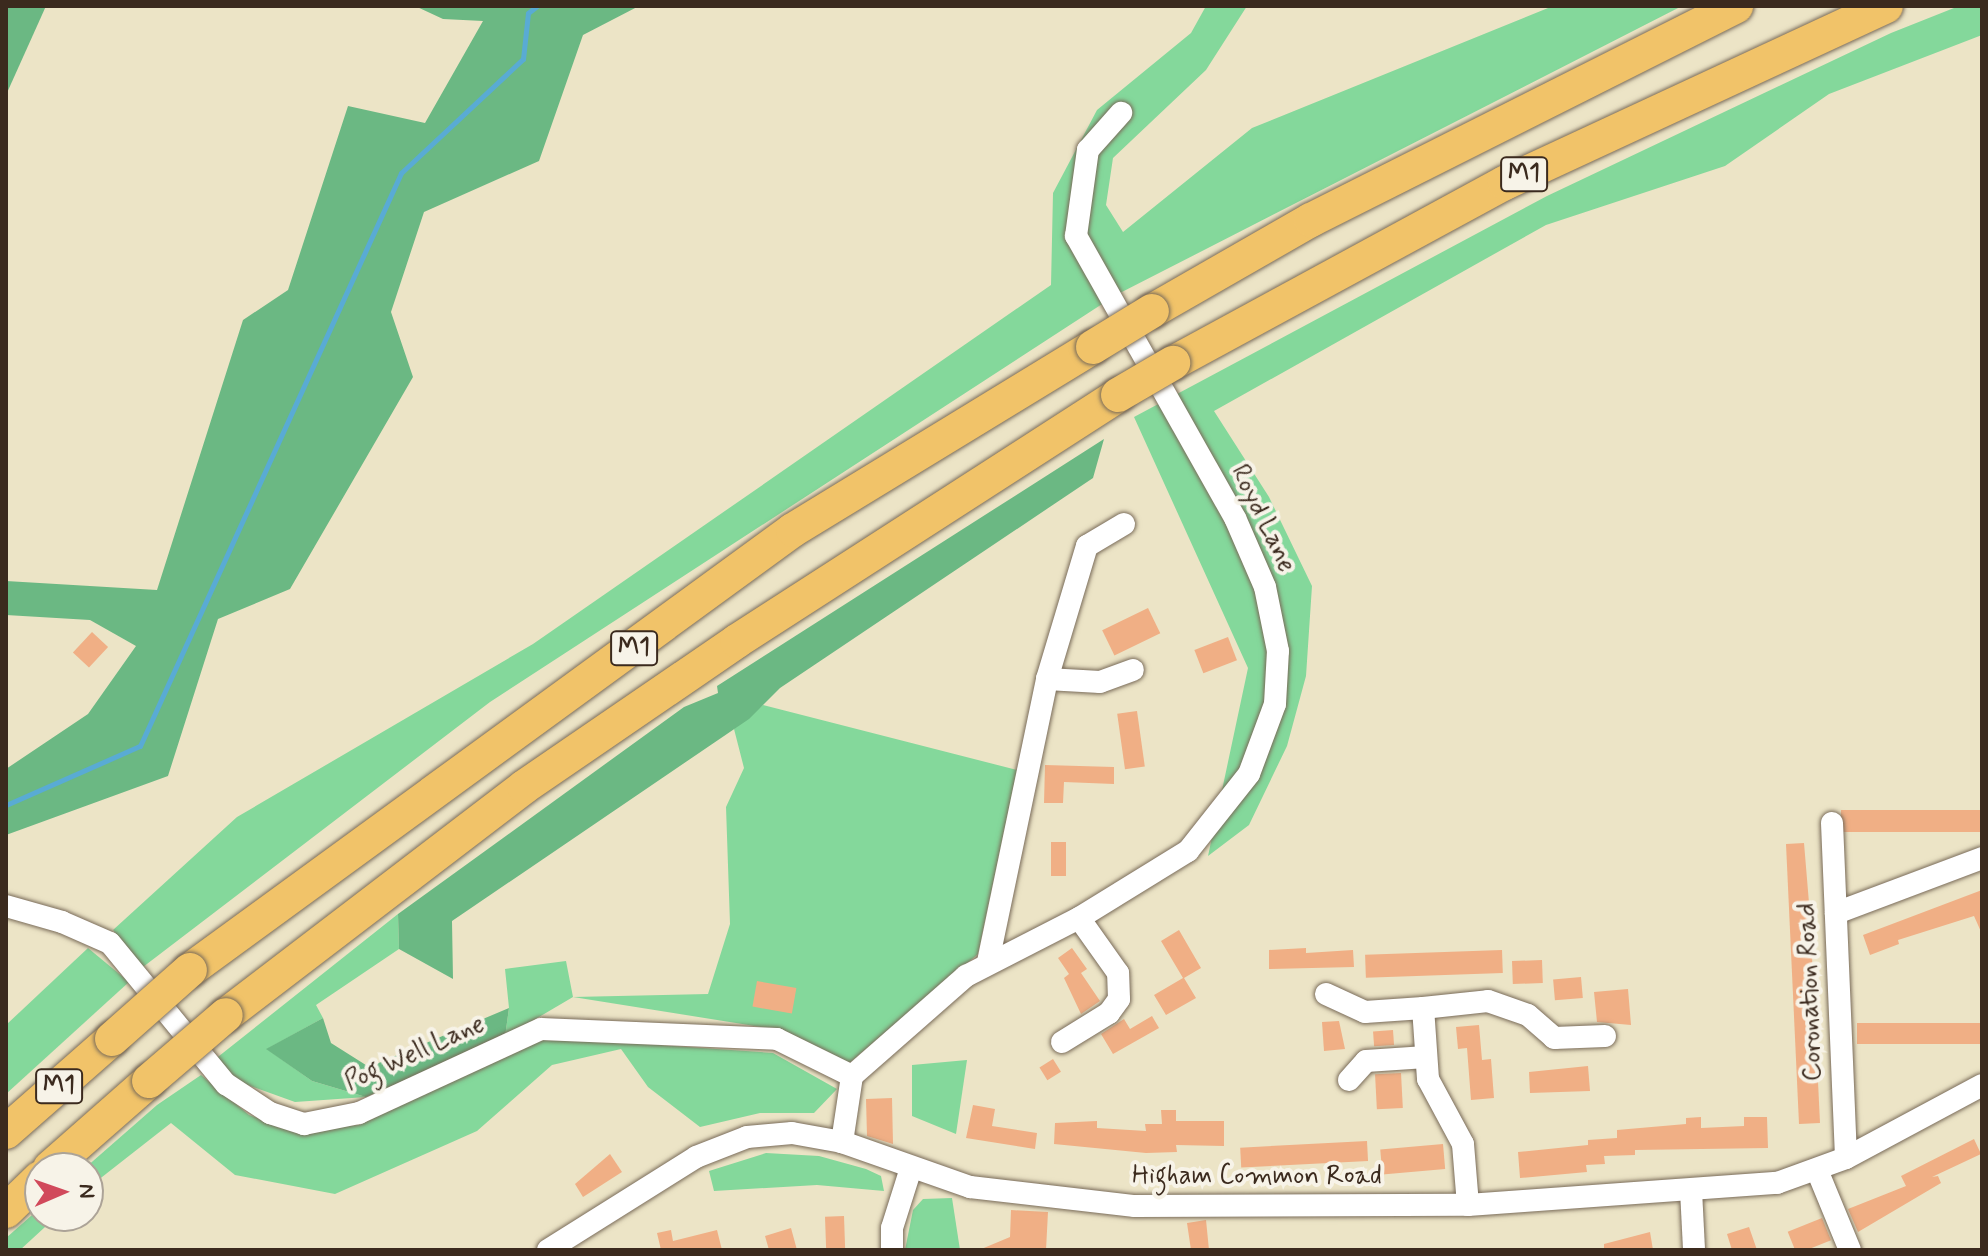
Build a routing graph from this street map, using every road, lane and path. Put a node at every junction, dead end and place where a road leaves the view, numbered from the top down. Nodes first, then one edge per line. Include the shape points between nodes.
1 (1736, 6) edge
2 (1886, 6) edge
3 (1121, 113) dead end
4 (1124, 524) dead end
5 (1133, 670) dead end
6 (1047, 679) junction
7 (1832, 823) dead end
8 (1982, 858) edge
9 (6, 906) edge
10 (1836, 913) junction
11 (1079, 918) junction
12 (988, 962) junction
13 (1326, 994) dead end
14 (1423, 1008) junction
15 (1605, 1036) dead end
16 (1062, 1042) dead end
17 (1426, 1057) junction
18 (852, 1076) junction
19 (1349, 1080) dead end
20 (1982, 1085) edge
21 (6, 1132) edge
22 (842, 1142) junction
23 (68, 1152) edge
24 (1846, 1158) junction
25 (911, 1168) junction
26 (1817, 1170) junction
27 (1691, 1190) junction
28 (24, 1194) edge
29 (1468, 1205) junction
30 (6, 1211) edge
31 (548, 1250) edge
32 (892, 1250) edge
33 (1694, 1250) edge
34 (1850, 1250) edge

1 - 21 highway, M1, bridge via 1311,220 793,530 190,970
2 - 23 highway, M1, bridge via 1505,183 1118,395 737,641 524,787 226,1015
3 - 11 street, Royd Lane via 1088,150 1076,236 1235,518 1265,587 1278,651 1275,704 1249,774 1188,851
4 - 6 street via 1087,546
5 - 6 street via 1100,682
6 - 12 street
7 - 10 street, Coronation Road
8 - 10 street
9 - 18 street, Pog Well Lane via 110,943 226,1084 270,1113 304,1124 359,1113 541,1029 777,1039
10 - 24 street, Coronation Road
11 - 12 street, Royd Lane
11 - 16 street via 1118,973 1119,999 1109,1013
12 - 18 street, Royd Lane
13 - 14 street via 1365,1012
14 - 15 street via 1488,1001 1528,1015 1554,1038
14 - 17 street
17 - 19 street via 1366,1061
17 - 29 street via 1428,1079 1463,1144
18 - 22 street
20 - 24 street, Higham Common Road
22 - 25 street, Higham Common Road
22 - 31 street, Higham Common Road via 792,1133 747,1137 696,1157
24 - 26 street, Higham Common Road
25 - 29 street, Higham Common Road via 970,1187 1135,1206
25 - 32 street via 892,1228
26 - 27 street, Higham Common Road via 1777,1183
26 - 34 street
27 - 29 street, Higham Common Road
27 - 33 street
28 - 30 highway

